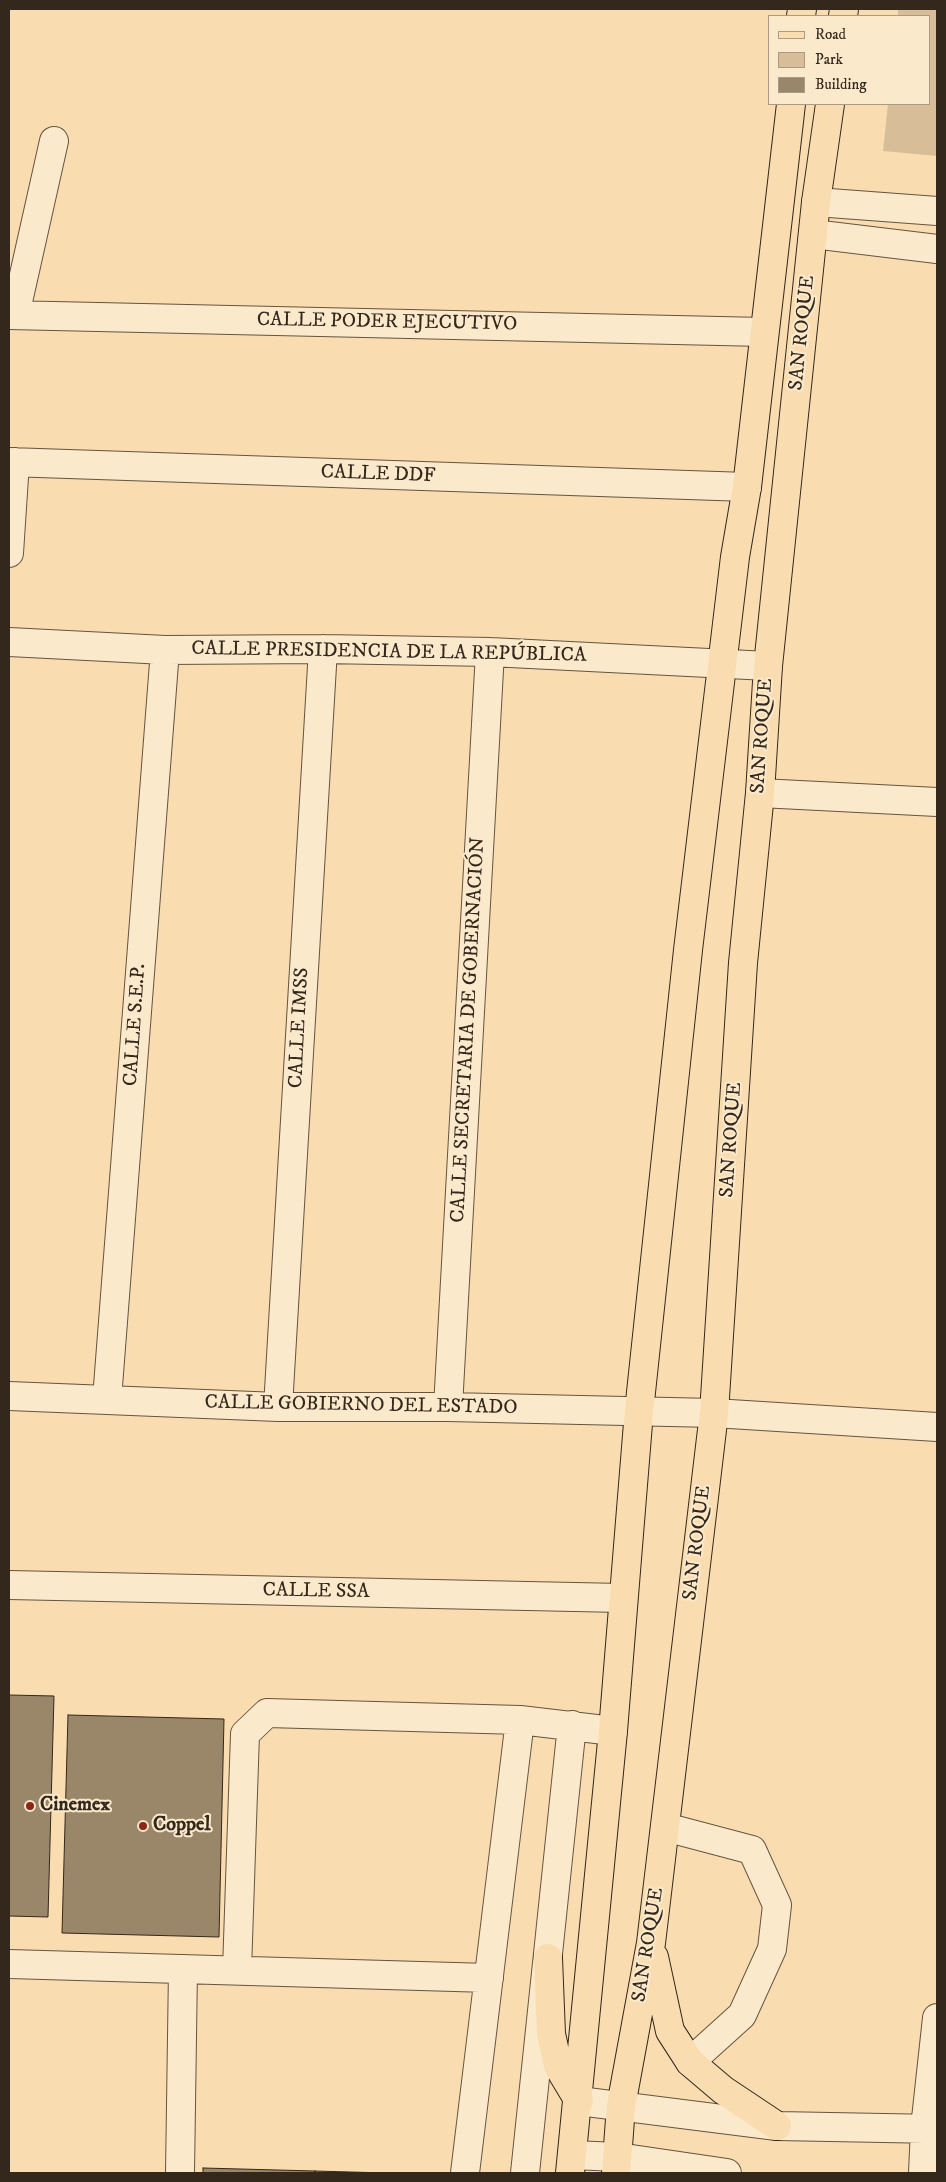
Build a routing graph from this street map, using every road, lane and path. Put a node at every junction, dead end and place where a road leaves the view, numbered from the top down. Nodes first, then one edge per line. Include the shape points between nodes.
1 (791, 105) edge
2 (830, 105) edge
3 (54, 140) dead end
4 (816, 202) junction
5 (937, 211) edge
6 (813, 234) junction
7 (937, 249) edge
8 (12, 315) edge
9 (764, 332) junction
10 (12, 462) edge
11 (747, 488) junction
12 (9, 553) edge
13 (9, 642) edge
14 (323, 649) junction
15 (165, 650) junction
16 (490, 652) junction
17 (721, 663) junction
18 (768, 666) junction
19 (760, 793) junction
20 (937, 802) edge
21 (9, 1396) edge
22 (107, 1399) junction
23 (278, 1407) junction
24 (448, 1407) junction
25 (639, 1411) junction
26 (714, 1413) junction
27 (937, 1427) edge
28 (9, 1585) edge
29 (622, 1598) junction
30 (520, 1720) junction
31 (572, 1725) junction
32 (613, 1731) junction
33 (665, 1827) junction
34 (651, 1943) junction
35 (548, 1958) junction
36 (9, 1964) edge
37 (183, 1968) junction
38 (237, 1970) junction
39 (489, 1978) junction
40 (937, 2018) edge
41 (690, 2062) junction
42 (579, 2101) junction
43 (621, 2106) junction
44 (777, 2126) junction
45 (931, 2129) edge
46 (571, 2164) edge
47 (617, 2165) edge
48 (180, 2173) edge
49 (465, 2173) edge
50 (525, 2173) edge
51 (727, 2173) edge
52 (923, 2173) edge

1 - 9 main road, SAN ROQUE
2 - 4 main road, SAN ROQUE
3 - 8 street
4 - 5 street
4 - 6 main road, SAN ROQUE
6 - 7 street
6 - 18 main road, SAN ROQUE
8 - 9 street, CALLE PODER EJECUTIVO
9 - 11 main road, SAN ROQUE
10 - 11 street, CALLE DDF
10 - 12 street
11 - 17 main road, SAN ROQUE
13 - 15 street, CALLE PRESIDENCIA DE LA REPÚBLICA
14 - 15 street, CALLE PRESIDENCIA DE LA REPÚBLICA
14 - 16 street, CALLE PRESIDENCIA DE LA REPÚBLICA
14 - 23 street, CALLE IMSS
15 - 22 street, CALLE S.E.P.
16 - 17 street, CALLE PRESIDENCIA DE LA REPÚBLICA
16 - 24 street, CALLE SECRETARIA DE GOBERNACIÓN
17 - 18 street, CALLE PRESIDENCIA DE LA REPÚBLICA
17 - 25 main road, SAN ROQUE
18 - 19 main road, SAN ROQUE
19 - 20 street
19 - 26 main road, SAN ROQUE via 744,963
21 - 22 street, CALLE GOBIERNO DEL ESTADO
22 - 23 street, CALLE GOBIERNO DEL ESTADO
23 - 24 street, CALLE GOBIERNO DEL ESTADO
24 - 25 street, CALLE GOBIERNO DEL ESTADO
25 - 26 street, CALLE GOBIERNO DEL ESTADO
25 - 29 main road, SAN ROQUE
26 - 27 street, CALLE GOBIERNO DEL ESTADO
26 - 33 main road, SAN ROQUE
28 - 29 street, CALLE SSA
29 - 32 main road, SAN ROQUE
30 - 31 street
30 - 38 street via 267,1713 245,1734
30 - 39 street
31 - 32 street
31 - 35 street
32 - 42 main road, SAN ROQUE
33 - 34 main road, SAN ROQUE
33 - 41 street via 752,1850 777,1904 772,1948 742,2015
34 - 41 main road via 670,2031
34 - 43 main road, SAN ROQUE
35 - 42 main road via 551,2034 558,2066
35 - 50 street
36 - 37 street
37 - 38 street
37 - 48 street
38 - 39 street
39 - 49 street
40 - 45 street
41 - 44 main road via 723,2090
42 - 43 street
42 - 46 main road, SAN ROQUE
43 - 44 street
43 - 47 main road, SAN ROQUE
44 - 45 street
45 - 52 street
46 - 47 street
47 - 51 street

